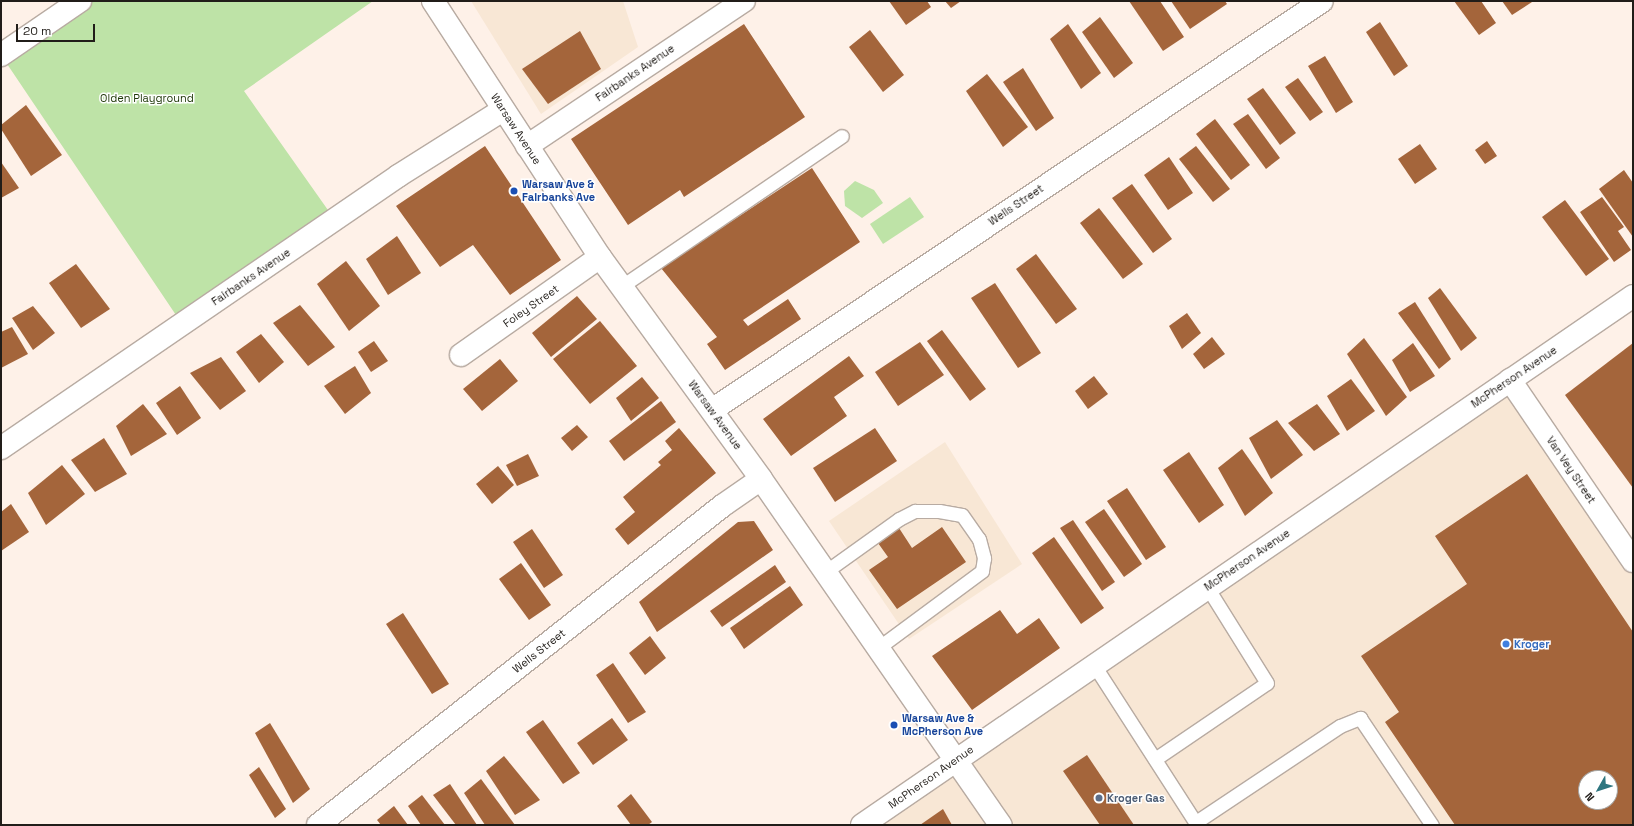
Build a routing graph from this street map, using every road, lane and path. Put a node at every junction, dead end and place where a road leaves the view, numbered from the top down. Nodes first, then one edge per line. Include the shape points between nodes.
1 (80, 1) edge
2 (433, 1) edge
3 (744, 1) edge
4 (1322, 1) edge
5 (1, 55) edge
6 (504, 110) junction
7 (842, 136) dead end
8 (527, 146) junction
9 (600, 257) junction
10 (622, 286) junction
11 (1633, 296) edge
12 (461, 355) dead end
13 (1510, 380) junction
14 (712, 410) junction
15 (1, 448) edge
16 (760, 479) junction
17 (1633, 561) edge
18 (825, 572) junction
19 (1207, 587) junction
20 (878, 648) junction
21 (1094, 665) junction
22 (1155, 759) junction
23 (956, 760) junction
24 (1197, 823) edge
25 (318, 825) edge
26 (862, 825) edge
27 (1001, 825) edge
28 (1432, 825) edge

1 - 5 street
2 - 6 street, Warsaw Avenue
3 - 8 street, Fairbanks Avenue
4 - 14 street, Wells Street
6 - 8 street, Warsaw Avenue
6 - 15 street, Fairbanks Avenue via 398,176
7 - 10 lane
8 - 9 street, Warsaw Avenue
9 - 10 street, Warsaw Avenue
9 - 12 street, Foley Street
10 - 14 street, Warsaw Avenue
11 - 13 street, McPherson Avenue
13 - 17 street, Van Vey Street
13 - 19 street, McPherson Avenue
14 - 16 street, Warsaw Avenue
16 - 18 street, Warsaw Avenue
16 - 25 street, Wells Street via 722,506
18 - 20 street, Warsaw Avenue
18 - 20 lane via 899,519 915,511 962,515 979,539 984,558 979,575
19 - 21 street, McPherson Avenue
19 - 22 lane via 1267,683
20 - 23 street, Warsaw Avenue
21 - 22 lane
21 - 23 street, McPherson Avenue
22 - 24 lane
23 - 26 street, McPherson Avenue
23 - 27 street, Warsaw Avenue
24 - 28 lane via 1340,726 1360,718

